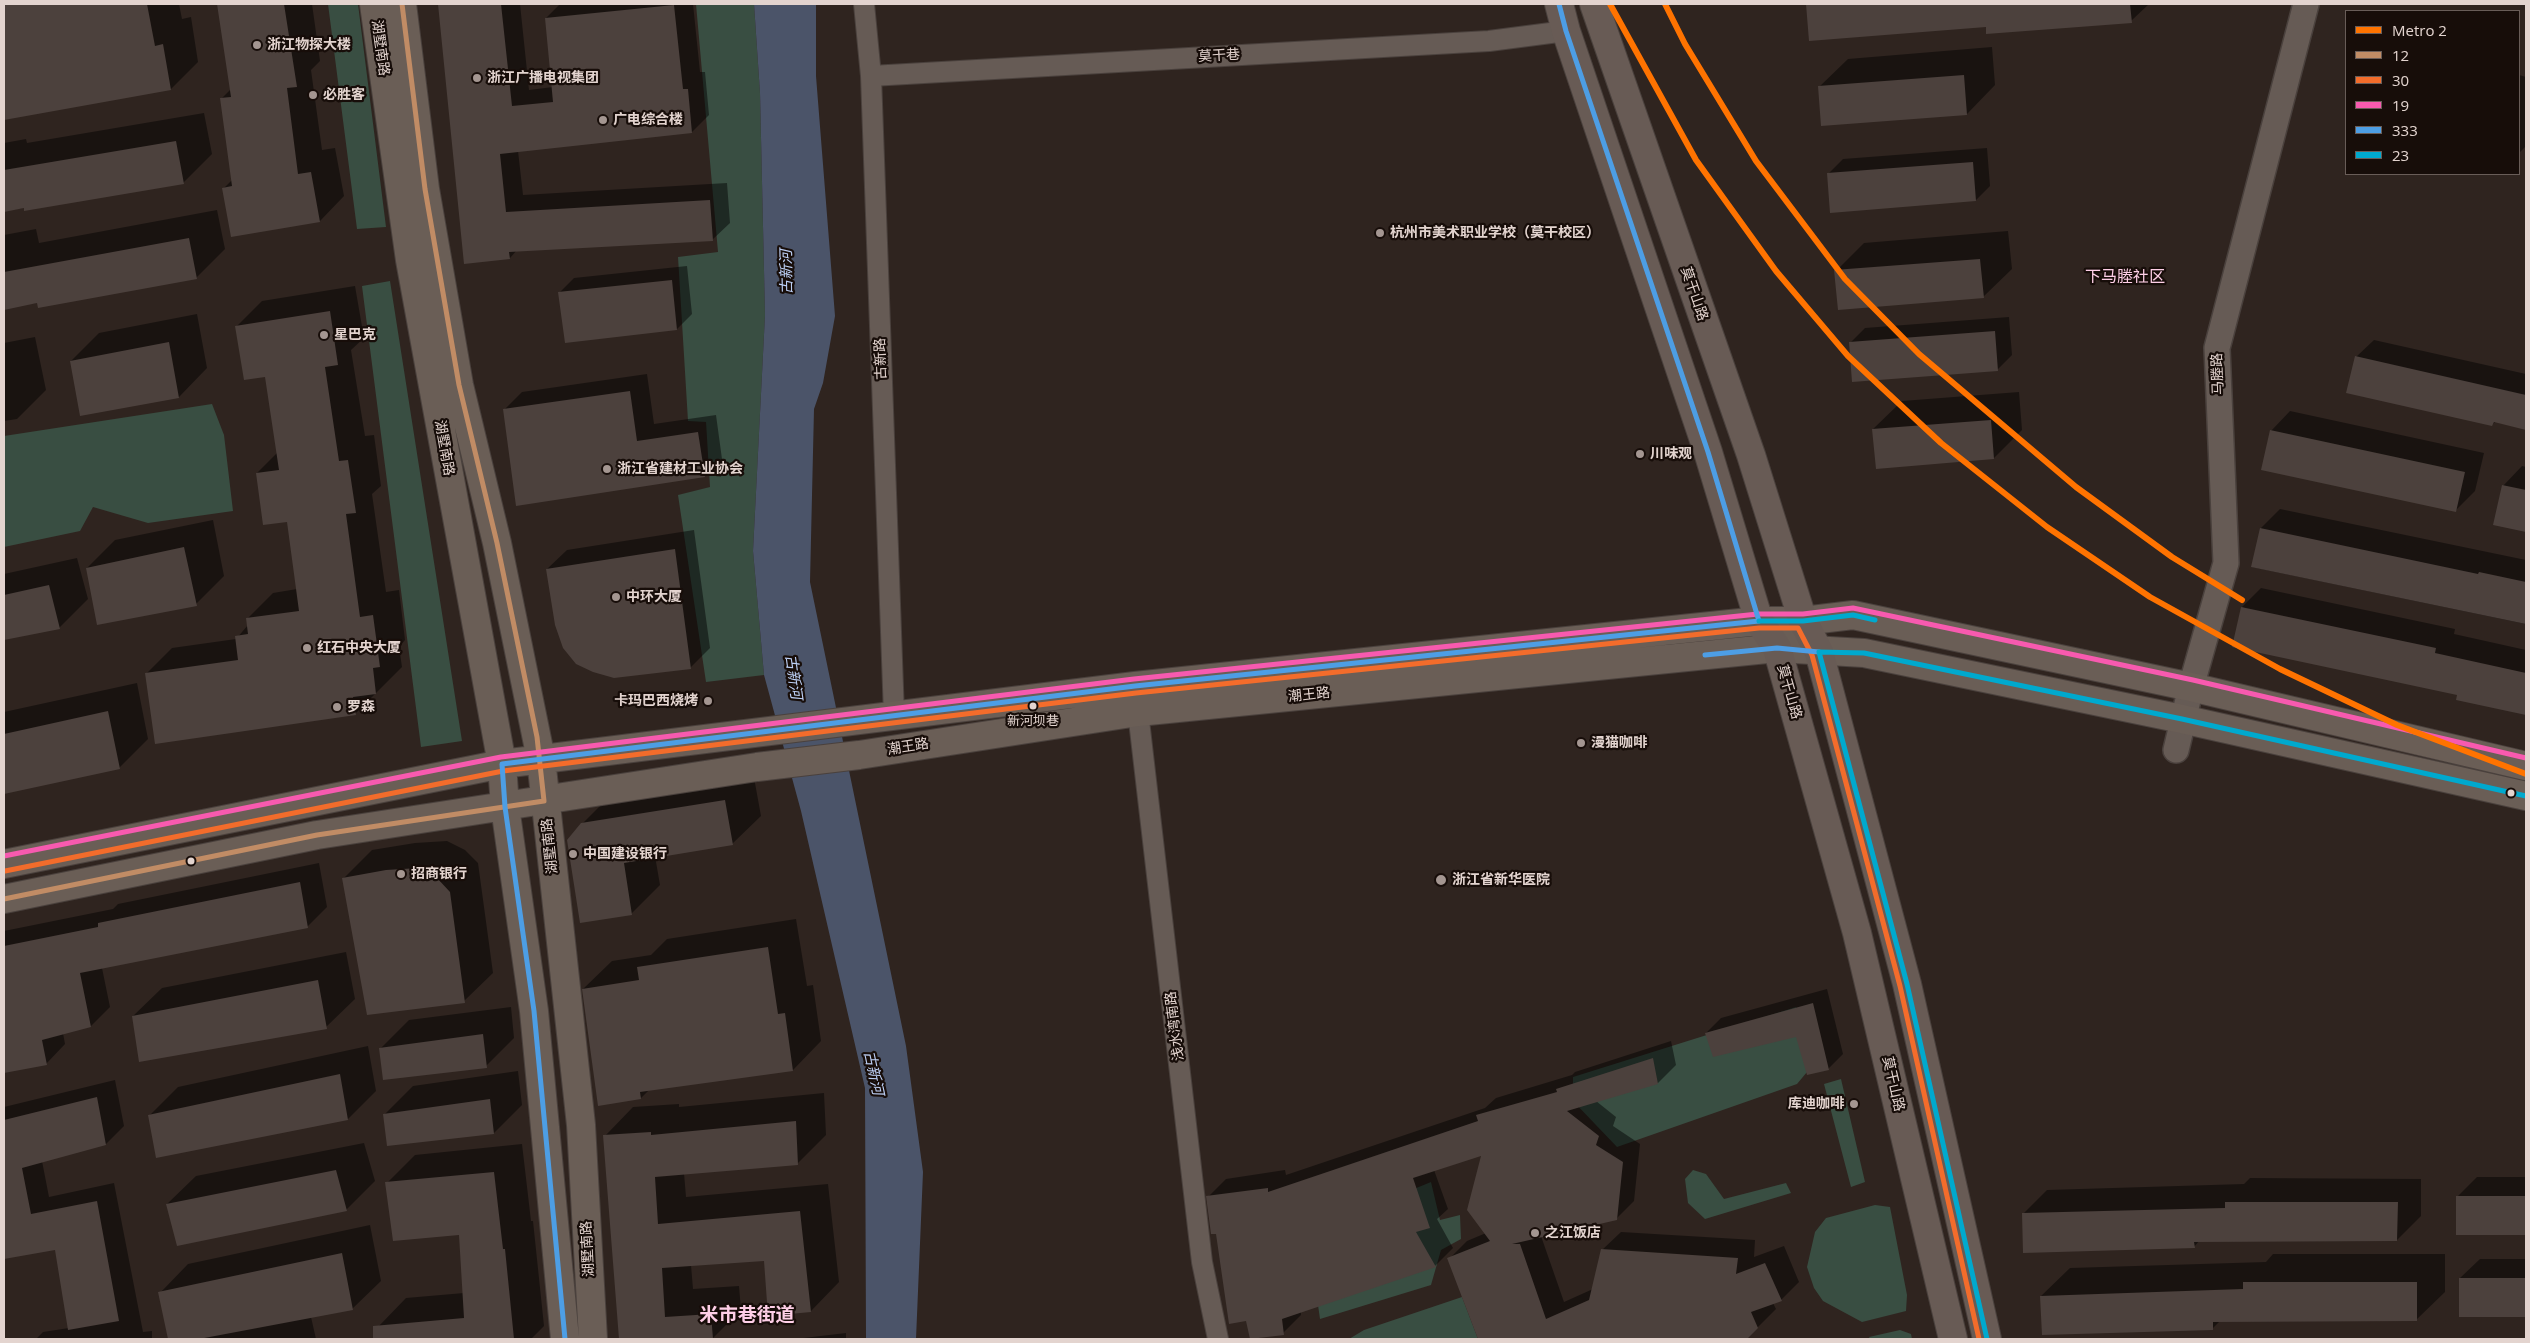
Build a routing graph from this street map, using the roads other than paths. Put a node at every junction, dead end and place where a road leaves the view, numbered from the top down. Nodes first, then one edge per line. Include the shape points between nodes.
1 (374, 4) edge
2 (402, 4) edge
3 (864, 4) edge
4 (1559, 4) edge
5 (1594, 4) edge
6 (2306, 4) edge
7 (1566, 31) junction
8 (871, 76) junction
9 (1759, 621) junction
10 (1804, 621) junction
11 (1777, 648) junction
12 (1819, 652) junction
13 (2190, 687) junction
14 (1138, 712) junction
15 (894, 716) junction
16 (2182, 719) junction
17 (2176, 750) dead end
18 (541, 759) junction
19 (502, 764) junction
20 (2526, 766) edge
21 (2526, 796) edge
22 (544, 800) junction
23 (505, 807) junction
24 (4, 864) edge
25 (4, 899) edge
26 (565, 1339) edge
27 (593, 1339) edge
28 (1218, 1339) edge
29 (1953, 1339) edge
30 (1987, 1339) edge

1 - 19 main road, 湖墅南路 via 410,260
2 - 18 main road, 湖墅南路 via 425,189 459,385 497,543
3 - 8 street, 古新路
4 - 7 main road, 莫干山路
5 - 10 main road, 莫干山路 via 1751,455
6 - 13 street, 马塍路 via 2217,348 2226,563
7 - 8 street, 莫干巷 via 1489,41
7 - 9 main road, 莫干山路 via 1708,452
8 - 15 street, 古新路
9 - 10 main road, 潮王路
9 - 11 main road, 莫干山路
9 - 15 main road, 潮王路 via 1134,686
10 - 12 main road, 莫干山路
10 - 13 main road, 潮王路 via 1853,615
11 - 12 main road, 潮王路
11 - 14 main road, 潮王路
11 - 29 main road, 莫干山路 via 1857,933
12 - 16 main road, 潮王路 via 1864,653
12 - 30 main road, 莫干山路 via 1907,984
13 - 16 street, 马塍路
13 - 20 main road, 潮王路
14 - 22 main road, 潮王路
14 - 28 street, 浅水湾南路 via 1202,1262
15 - 18 main road, 潮王路
16 - 17 street, 马塍路
16 - 21 main road, 潮王路
18 - 19 main road, 潮王路
18 - 22 main road, 湖墅南路
19 - 23 main road, 湖墅南路
19 - 24 main road, 潮王路
22 - 23 main road, 潮王路
22 - 27 main road, 湖墅南路 via 581,1125
23 - 25 main road, 潮王路 via 317,835
23 - 26 main road, 湖墅南路 via 534,1011

